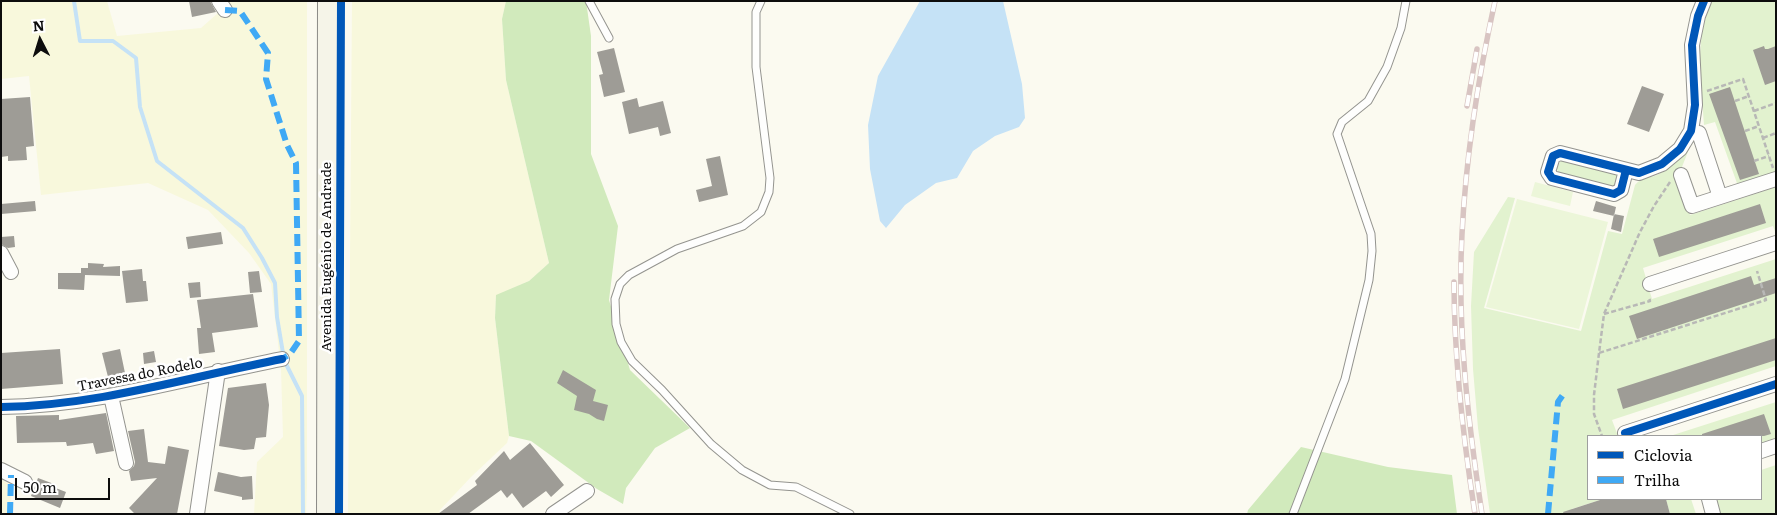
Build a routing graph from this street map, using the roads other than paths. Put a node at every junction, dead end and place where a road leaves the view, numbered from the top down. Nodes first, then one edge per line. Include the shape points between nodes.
1 (328, 1) edge
2 (589, 1) edge
3 (761, 1) edge
4 (1406, 1) edge
5 (1704, 1) edge
6 (609, 38) dead end
7 (1699, 133) dead end
8 (1626, 170) junction
9 (1681, 175) dead end
10 (1776, 179) edge
11 (1720, 197) junction
12 (1776, 243) edge
13 (1, 254) edge
14 (11, 272) dead end
15 (1650, 284) road end
16 (282, 359) dead end
17 (218, 372) junction
18 (1776, 384) edge
19 (111, 396) junction
20 (1, 406) edge
21 (1625, 433) dead end
22 (1776, 446) edge
23 (1762, 451) edge
24 (126, 463) dead end
25 (1, 470) edge
26 (24, 482) dead end
27 (587, 491) dead end
28 (1709, 500) edge
29 (197, 514) edge
30 (327, 514) edge
31 (553, 514) edge
32 (850, 514) edge
33 (1293, 514) edge
34 (1713, 514) edge

1 - 30 main road, Avenida Eugénio de Andrade
2 - 6 lane
3 - 32 lane via 756,12 756,67 770,178 769,192 761,212 743,226 677,250 629,275 620,284 615,299 616,324 632,362 711,444 742,470 770,486 796,487
4 - 33 lane via 1401,28 1387,67 1368,102 1342,122 1337,134 1371,234 1369,280 1345,379
5 - 8 street via 1692,45 1695,105 1691,131 1680,149 1662,164 1639,173
7 - 11 street
8 - 8 street via 1560,153 1553,156 1548,172 1552,178 1614,194 1621,190
9 - 11 street via 1692,206
10 - 11 street
12 - 15 street
13 - 14 street
16 - 17 street, Travessa do Rodelo
17 - 19 street, Travessa do Rodelo
17 - 29 street, Travessa do Rodelo
18 - 21 street
19 - 20 street, Travessa do Rodelo
19 - 24 street
22 - 23 street
25 - 26 street
27 - 31 street
28 - 34 street

